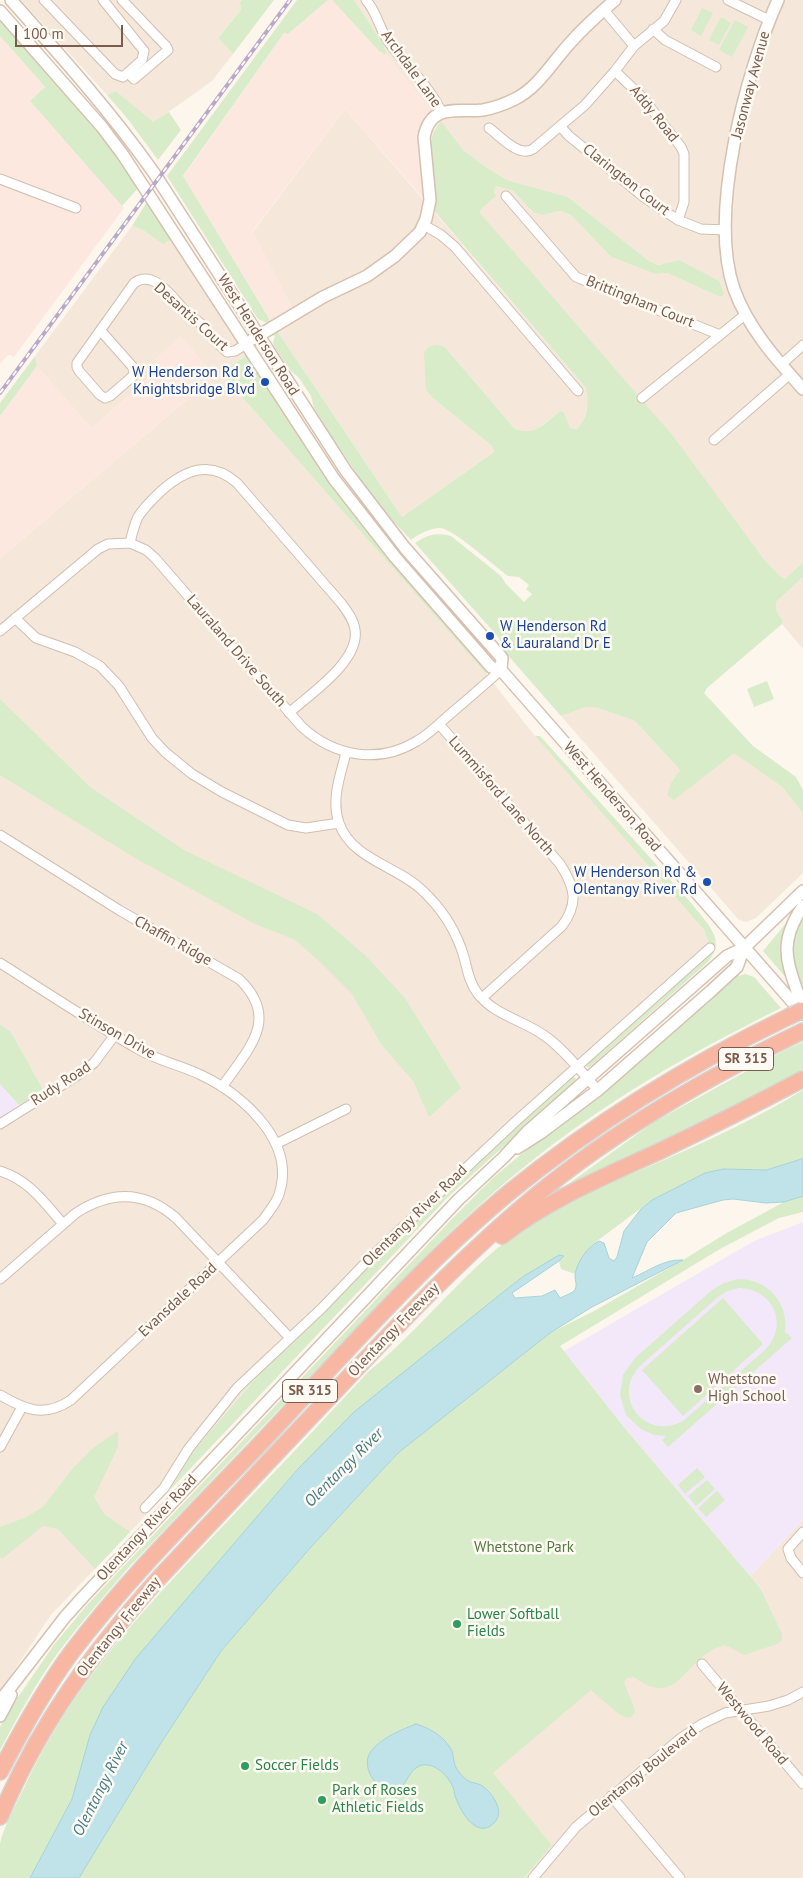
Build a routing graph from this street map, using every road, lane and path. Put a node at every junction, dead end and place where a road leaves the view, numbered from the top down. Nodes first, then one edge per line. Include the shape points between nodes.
1 (10, 0) edge
2 (44, 0) edge
3 (103, 0) edge
4 (122, 0) edge
5 (366, 0) edge
6 (615, 0) edge
7 (676, 0) edge
8 (728, 0) edge
9 (778, 0) edge
10 (604, 10) junction
11 (0, 11) edge
12 (769, 20) junction
13 (653, 29) junction
14 (634, 46) junction
15 (716, 67) dead end
16 (615, 71) junction
17 (128, 73) junction
18 (442, 112) junction
19 (560, 126) junction
20 (488, 128) dead end
21 (0, 179) edge
22 (506, 196) dead end
23 (76, 208) dead end
24 (678, 220) junction
25 (424, 225) junction
26 (726, 230) junction
27 (746, 314) junction
28 (101, 331) junction
29 (720, 335) junction
30 (259, 336) junction
31 (246, 344) junction
32 (803, 345) edge
33 (782, 364) junction
34 (790, 374) junction
35 (803, 389) edge
36 (578, 391) dead end
37 (642, 398) dead end
38 (714, 440) dead end
39 (130, 543) junction
40 (15, 618) junction
41 (0, 631) edge
42 (501, 670) junction
43 (289, 712) junction
44 (439, 724) junction
45 (346, 753) junction
46 (339, 823) junction
47 (0, 835) edge
48 (803, 891) edge
49 (803, 906) edge
50 (710, 948) dead end
51 (744, 948) junction
52 (0, 963) edge
53 (482, 998) junction
54 (803, 1010) edge
55 (803, 1014) edge
56 (802, 1031) edge
57 (114, 1036) junction
58 (576, 1066) junction
59 (588, 1079) junction
60 (803, 1079) edge
61 (222, 1087) junction
62 (598, 1090) junction
63 (346, 1108) dead end
64 (0, 1124) edge
65 (276, 1144) junction
66 (504, 1157) junction
67 (0, 1172) edge
68 (63, 1224) junction
69 (217, 1263) junction
70 (0, 1280) edge
71 (423, 1299) junction
72 (290, 1338) junction
73 (0, 1395) edge
74 (22, 1407) junction
75 (0, 1447) edge
76 (145, 1508) dead end
77 (803, 1532) edge
78 (803, 1573) edge
79 (702, 1664) dead end
80 (26, 1667) junction
81 (803, 1692) edge
82 (0, 1702) edge
83 (741, 1711) junction
84 (0, 1716) edge
85 (0, 1772) edge
86 (803, 1784) edge
87 (610, 1796) junction
88 (0, 1817) edge
89 (533, 1878) edge
90 (680, 1878) edge

1 - 30 main road, West Henderson Road via 135,146
2 - 17 street via 115,74 123,77
3 - 17 street via 144,50 142,60
4 - 17 street via 168,50 134,79
5 - 18 street, Archdale Lane via 389,41 428,87
6 - 10 main road
7 - 13 street via 664,21
8 - 12 street
9 - 12 main road, Jasonway Avenue
10 - 14 street
10 - 18 main road via 572,40 536,83 517,98 482,110
11 - 31 main road, West Henderson Road via 102,126
12 - 26 main road, Jasonway Avenue via 738,120
13 - 14 street
13 - 15 street via 665,40
14 - 16 street
16 - 19 street via 585,105
16 - 24 street, Addy Road via 643,98 684,154 684,202
18 - 25 main road via 429,123 424,137 430,200
19 - 20 street via 534,149 524,152
19 - 24 street, Clarington Court via 645,198
21 - 23 street
22 - 29 street, Brittingham Court via 576,277
24 - 26 street, Clarington Court via 701,229
25 - 30 main road via 410,242 367,276 323,296
25 - 36 street via 455,247
26 - 27 main road, Jasonway Avenue via 728,264 734,289
27 - 29 street
27 - 33 main road, Jasonway Avenue
28 - 28 street, Desantis Court via 77,367 105,398 133,376 134,371
28 - 31 street, Desantis Court via 134,283 144,278 168,292 227,352
29 - 37 street
30 - 31 main road
30 - 42 main road, West Henderson Road via 346,471 406,548 502,658
31 - 42 main road, West Henderson Road via 334,479 363,517 490,667
32 - 33 street
33 - 34 main road, Jasonway Avenue
34 - 35 main road, Jasonway Avenue
34 - 38 street
39 - 40 street via 108,544 89,554
39 - 43 street, Lauraland Drive South via 155,558
39 - 43 street via 132,530 146,506 178,478 190,471 211,469 230,476 341,603 356,631 353,648 341,666
40 - 41 street
40 - 46 street via 36,638 75,652 100,666 119,686 152,738 192,774 288,825 306,828
42 - 44 street
42 - 51 main road, West Henderson Road
43 - 45 street, Lauraland Drive South via 316,739
44 - 45 street via 416,742 391,752
44 - 53 street, Lummisford Lane North via 560,864 570,879 574,896 568,918 562,926
45 - 46 street via 336,795
46 - 53 street via 346,837 359,850 408,878 436,905 455,935 470,980
47 - 61 street, Chaffin Ridge via 119,910 240,979 248,987 259,1008 258,1029
48 - 51 main road, Olentangy River Road
49 - 54 main road via 789,933 787,950 789,968
50 - 58 street, Olentangy River Road
51 - 55 main road, West Henderson Road
51 - 59 main road, Olentangy River Road via 727,956
51 - 62 main road, Olentangy River Road via 734,970
52 - 57 street, Stinson Drive
53 - 58 street via 497,1012 546,1036
54 - 85 highway, Olentangy Freeway / SR 315, bridge via 741,1040 623,1109 517,1187 461,1236 367,1330 104,1611 39,1700
56 - 71 highway, Olentangy Freeway / SR 315 via 693,1088 604,1143 522,1207
57 - 61 street, Stinson Drive via 141,1051 199,1073
57 - 64 street, Rudy Road via 94,1062
58 - 59 street
58 - 72 street, Olentangy River Road via 412,1218
59 - 62 street
59 - 66 main road, Olentangy River Road
60 - 71 highway via 530,1216
61 - 65 street, Stinson Drive via 249,1108
62 - 66 main road, Olentangy River Road
63 - 65 street
65 - 69 street, Evansdale Road via 283,1175 277,1200 263,1220
66 - 80 main road, Olentangy River Road via 451,1207 159,1514 65,1617
67 - 68 street via 31,1187
68 - 69 street via 87,1206 110,1197 148,1200 176,1218
68 - 70 street
69 - 72 street
69 - 74 street, Evansdale Road via 71,1400 52,1410
71 - 88 highway, Olentangy Freeway / SR 315 via 119,1623 55,1710
72 - 76 street, Olentangy River Road via 237,1388 189,1448 164,1488
73 - 74 street
74 - 75 street
77 - 78 street via 790,1546 788,1554
79 - 83 street, Westwood Road
80 - 82 main road, Olentangy River Road
80 - 84 main road, Olentangy River Road
81 - 83 street, Olentangy Boulevard via 769,1706
83 - 86 street, Westwood Road
83 - 87 street, Olentangy Boulevard via 725,1713 680,1738
87 - 89 street, Olentangy Boulevard via 571,1832
87 - 90 street

